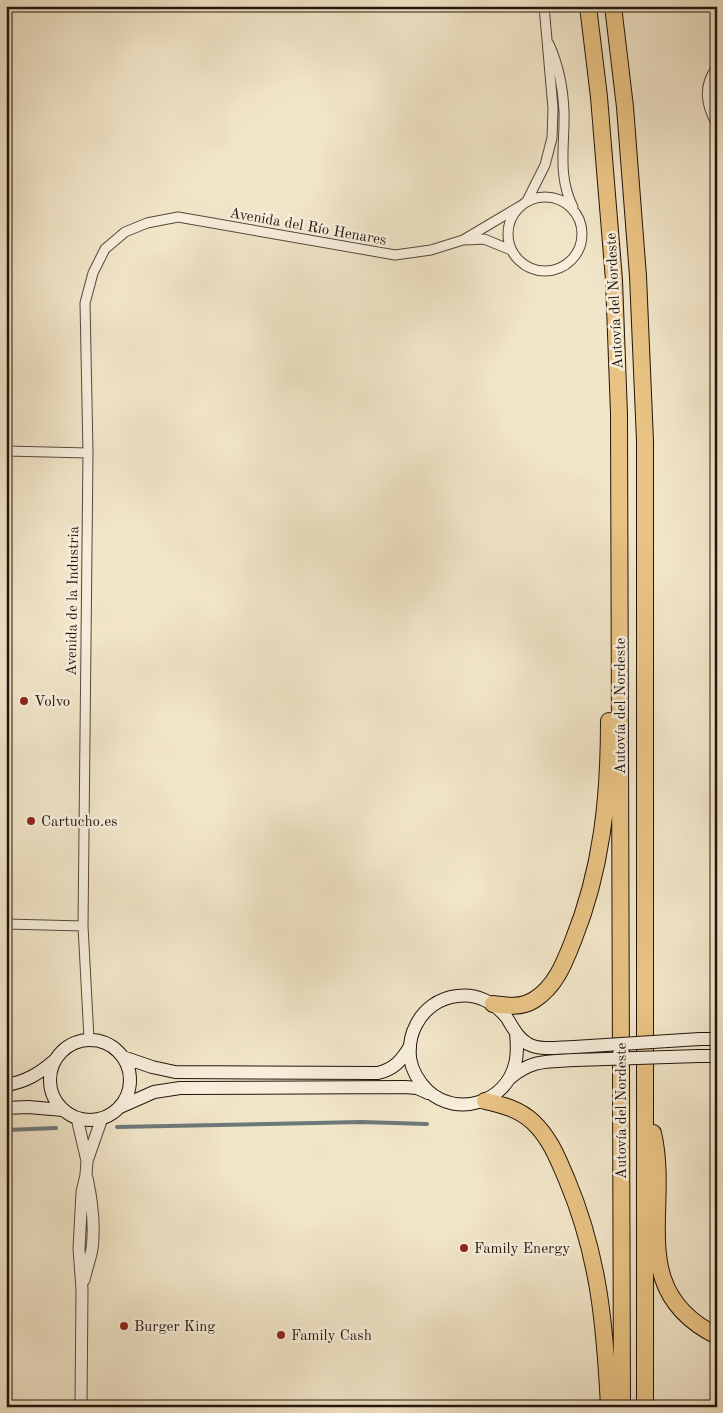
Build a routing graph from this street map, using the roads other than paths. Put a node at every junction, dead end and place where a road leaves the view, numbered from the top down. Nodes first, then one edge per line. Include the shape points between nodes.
1 (544, 6) edge
2 (588, 6) edge
3 (613, 6) edge
4 (547, 40) junction
5 (717, 69) edge
6 (717, 122) edge
7 (524, 203) junction
8 (578, 216) junction
9 (178, 218) joint
10 (463, 240) junction
11 (511, 250) junction
12 (619, 414) junction
13 (6, 451) edge
14 (88, 453) junction
15 (6, 924) edge
16 (83, 926) junction
17 (493, 1004) junction
18 (516, 1034) junction
19 (89, 1039) junction
20 (717, 1039) edge
21 (409, 1048) junction
22 (717, 1056) edge
23 (123, 1057) junction
24 (55, 1060) junction
25 (510, 1078) junction
26 (6, 1085) edge
27 (434, 1096) junction
28 (645, 1100) junction
29 (485, 1101) junction
30 (120, 1107) junction
31 (6, 1108) edge
32 (63, 1110) junction
33 (77, 1118) junction
34 (102, 1118) junction
35 (87, 1161) junction
36 (86, 1175) junction
37 (82, 1192) junction
38 (92, 1239) junction
39 (82, 1289) junction
40 (717, 1336) edge
41 (81, 1407) edge
42 (609, 1407) edge
43 (622, 1407) edge
44 (645, 1407) edge

1 - 4 street
2 - 12 highway, Autovía del Nordeste via 614,280
3 - 28 highway, Autovía del Nordeste via 638,276 645,441
4 - 7 street via 553,108 552,138 545,166
4 - 8 street via 557,61 562,86 564,184
5 - 6 street via 709,86 708,99
7 - 8 street via 544,197 561,200
7 - 10 street, Avenida del Río Henares
7 - 11 street via 509,226
8 - 11 street via 582,241 578,253 558,270 534,270 525,266
9 - 10 street, Avenida del Río Henares via 395,255 431,250
9 - 14 street, Avenida de la Industria via 147,223 125,232 105,249 93,273 85,303
10 - 11 street, Avenida del Río Henares via 484,239
12 - 17 highway via 609,527 607,798 598,858 575,936 551,986 532,1002 508,1006
12 - 43 highway, Autovía del Nordeste
13 - 14 street
14 - 16 street, Avenida de la Industria
15 - 16 street
16 - 19 street, Avenida de la Industria
17 - 18 main road
17 - 21 main road via 474,996 444,999 419,1018
18 - 20 main road, bridge via 537,1047
18 - 25 main road via 518,1049
19 - 23 main road via 109,1044
19 - 24 main road via 64,1049
21 - 23 main road via 395,1066 378,1073 175,1072
21 - 27 main road via 420,1084
22 - 25 main road, bridge via 537,1063 528,1065
23 - 30 main road via 128,1066 130,1088
24 - 26 main road via 35,1076
24 - 32 main road via 50,1086
25 - 29 main road
27 - 29 main road via 452,1104
27 - 30 main road via 417,1088 405,1087 180,1088 154,1092
28 - 40 highway via 656,1146 657,1256 663,1279 685,1314
28 - 44 highway, Autovía del Nordeste
29 - 42 highway via 519,1111 541,1131 555,1152 577,1204 602,1305
30 - 34 main road
31 - 32 main road
32 - 33 main road
33 - 34 main road
33 - 35 street
34 - 35 street
35 - 36 street
36 - 37 street
36 - 38 street via 92,1200
37 - 38 street via 87,1204 86,1237
37 - 39 street via 79,1249
38 - 39 street
39 - 41 street

